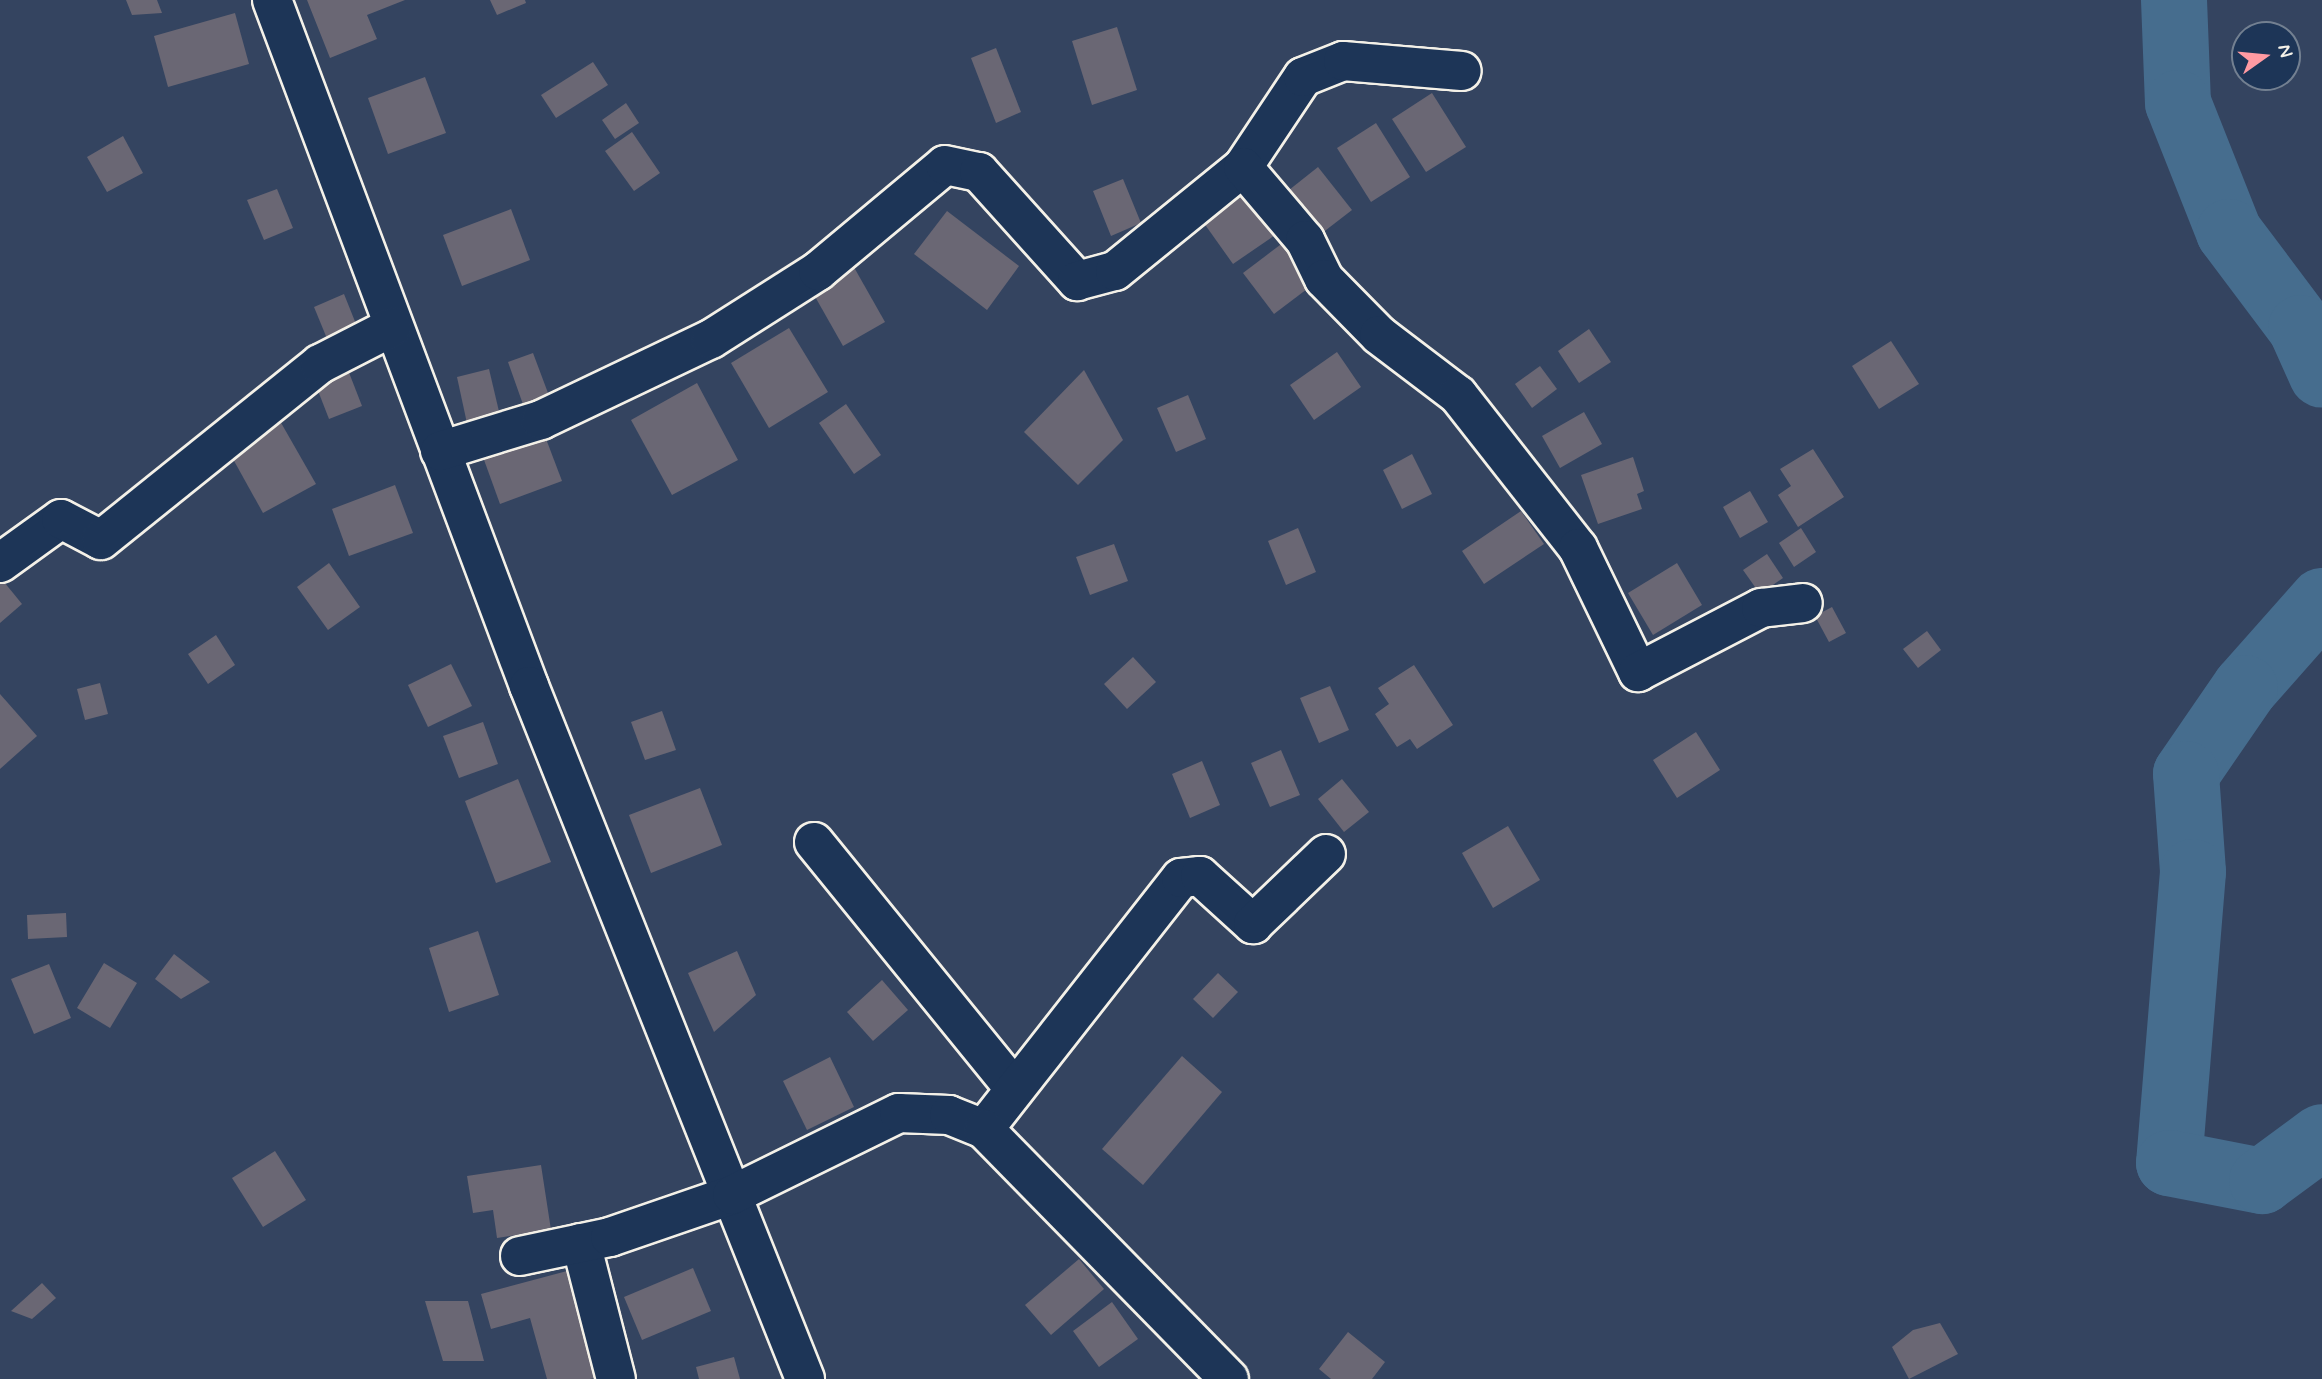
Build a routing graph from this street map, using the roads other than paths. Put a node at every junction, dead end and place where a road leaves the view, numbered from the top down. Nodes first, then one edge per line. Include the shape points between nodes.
1 (272, 0) edge
2 (1462, 71) dead end
3 (1243, 167) junction
4 (392, 327) junction
5 (440, 451) junction
6 (0, 563) edge
7 (1803, 603) dead end
8 (814, 842) dead end
9 (1326, 854) dead end
10 (1016, 1089) junction
11 (984, 1129) junction
12 (732, 1195) junction
13 (581, 1243) junction
14 (520, 1256) dead end
15 (616, 1379) edge
16 (805, 1379) edge
17 (1230, 1379) edge

1 - 4 street
2 - 3 street via 1343,61 1303,77
3 - 5 street via 1115,271 1077,281 979,172 945,165 818,271 711,339 541,420
3 - 7 street via 1305,240 1324,279 1379,335 1458,395 1578,548 1638,672 1761,608
4 - 5 street
4 - 6 street via 320,364 101,540 61,519
5 - 12 street
8 - 10 street
9 - 10 street via 1253,924 1200,876 1181,878
10 - 11 street
11 - 12 street via 949,1115 899,1113
11 - 17 street
12 - 13 street
12 - 16 street
13 - 14 street
13 - 15 street

